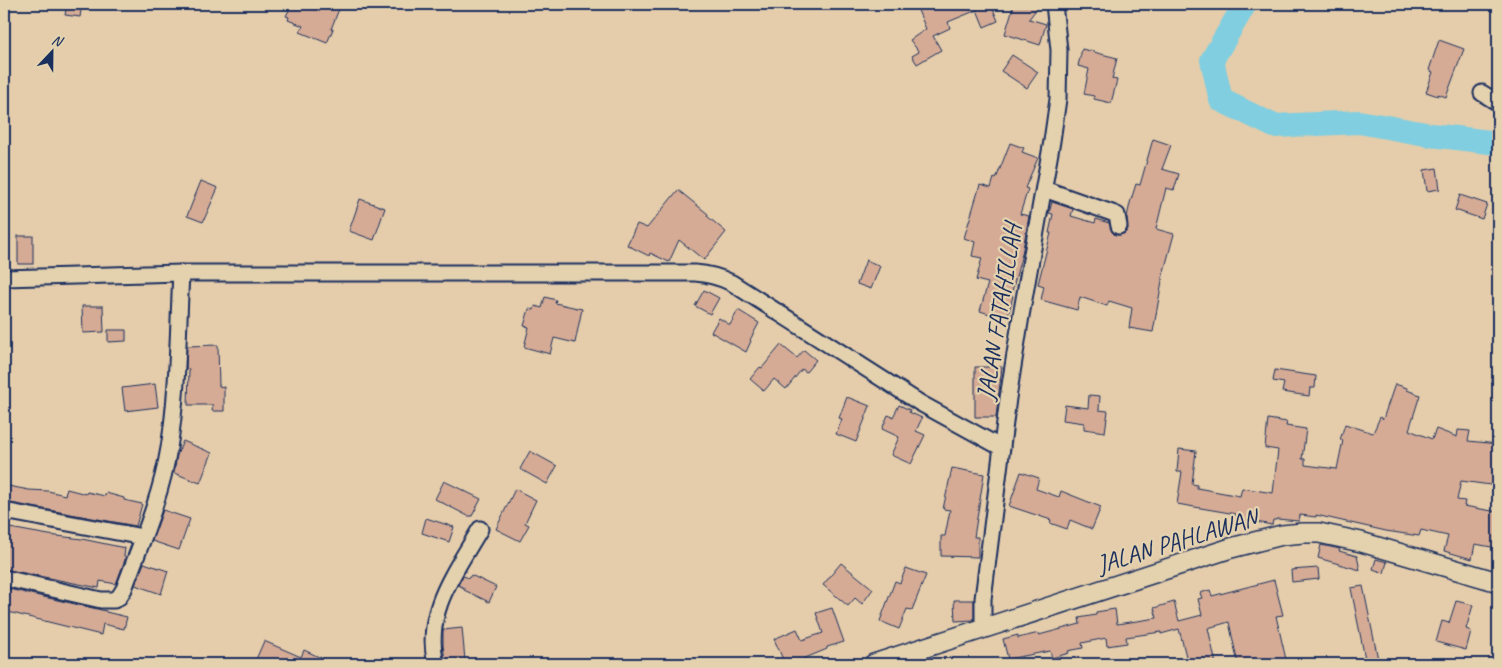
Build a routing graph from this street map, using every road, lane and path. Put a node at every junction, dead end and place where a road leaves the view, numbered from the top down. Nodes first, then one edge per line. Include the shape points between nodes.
1 (1054, 4) edge
2 (1482, 93) dead end
3 (1498, 103) edge
4 (1044, 189) junction
5 (1119, 226) dead end
6 (181, 273) junction
7 (4, 278) edge
8 (1002, 448) junction
9 (4, 512) edge
10 (480, 529) dead end
11 (143, 537) junction
12 (4, 578) edge
13 (1498, 582) edge
14 (983, 628) junction
15 (436, 664) edge
16 (874, 664) edge

1 - 4 street, JALAN FATAHILLAH via 1059,50 1058,99
2 - 3 street
4 - 5 street via 1117,215
4 - 8 street, JALAN FATAHILLAH via 1020,316
6 - 7 street
6 - 8 street via 709,274 732,283 920,403
6 - 11 street via 169,448 158,496
8 - 14 street, JALAN FATAHILLAH via 984,590
9 - 11 street
10 - 15 street via 437,611 432,634
11 - 12 street via 124,589 114,600 101,600
13 - 14 street, JALAN PAHLAWAN via 1361,542 1332,535 1302,533 1231,548
14 - 16 street, JALAN PAHLAWAN

